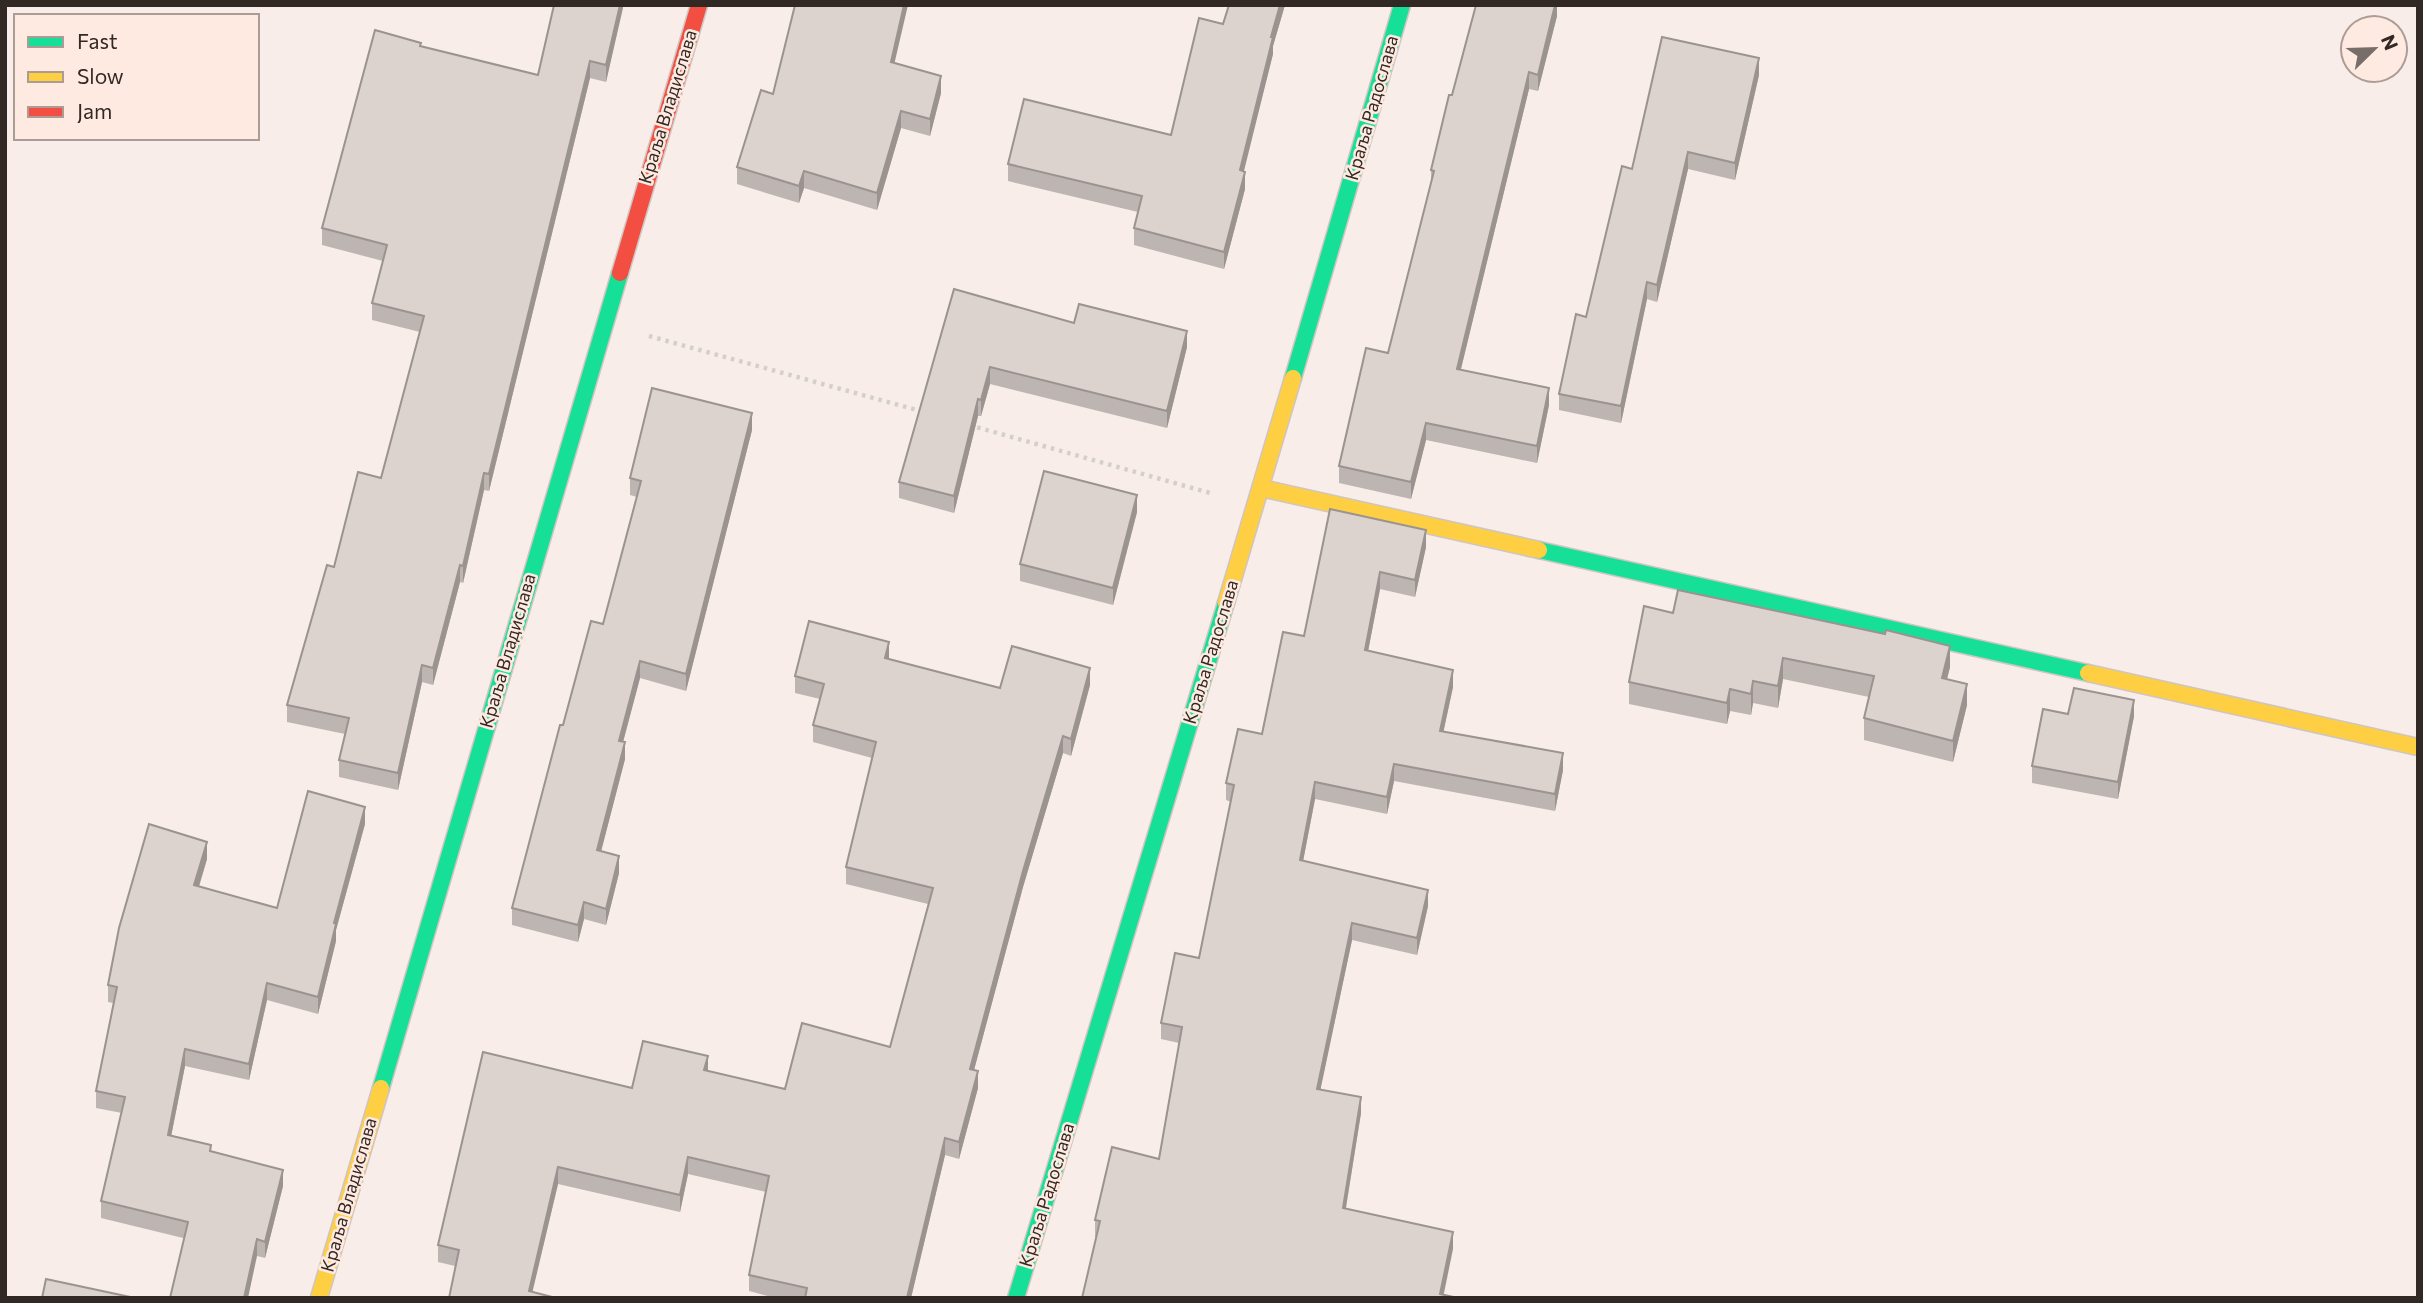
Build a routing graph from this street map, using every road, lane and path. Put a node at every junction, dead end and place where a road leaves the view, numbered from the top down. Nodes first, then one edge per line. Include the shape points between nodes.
1 (699, 5) edge
2 (1402, 5) edge
3 (604, 323) junction
4 (936, 416) edge
5 (963, 423) edge
6 (1261, 488) junction
7 (1255, 505) junction
8 (2418, 747) edge
9 (319, 1298) edge
10 (1016, 1298) edge

1 - 3 street, Краља Владислава
2 - 6 street, Краља Радослава
3 - 4 path
3 - 9 street, Краља Владислава
5 - 7 path
6 - 7 street, Краља Радослава
6 - 8 street
7 - 10 street, Краља Радослава

